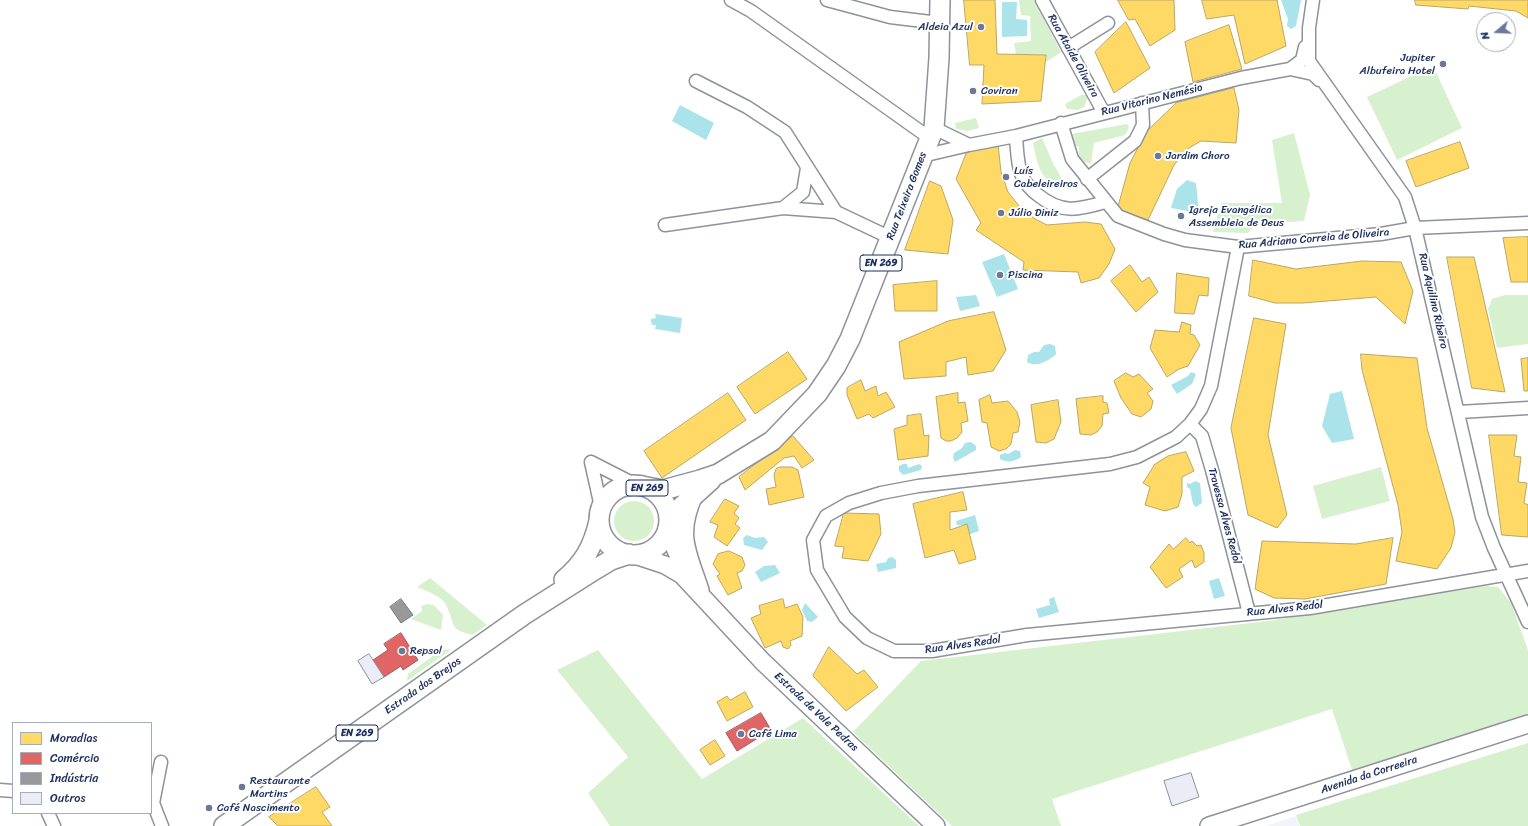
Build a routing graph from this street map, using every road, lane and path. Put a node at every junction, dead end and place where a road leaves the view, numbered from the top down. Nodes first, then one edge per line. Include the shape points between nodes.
1 (731, 0) edge
2 (827, 0) edge
3 (940, 0) edge
4 (1042, 0) edge
5 (1313, 0) edge
6 (939, 23) junction
7 (1108, 23) dead end
8 (1309, 28) junction
9 (1068, 48) junction
10 (1290, 69) junction
11 (696, 82) dead end
12 (1329, 89) junction
13 (1142, 103) junction
14 (1104, 113) junction
15 (1061, 123) junction
16 (932, 133) junction
17 (1016, 136) junction
18 (969, 145) junction
19 (922, 156) junction
20 (807, 168) junction
21 (1087, 179) junction
22 (1105, 202) junction
23 (783, 208) junction
24 (836, 212) junction
25 (1528, 223) edge
26 (665, 225) dead end
27 (1415, 228) junction
28 (891, 238) junction
29 (1238, 247) junction
30 (1528, 408) edge
31 (1459, 412) junction
32 (1190, 424) junction
33 (718, 474) junction
34 (638, 485) junction
35 (694, 495) junction
36 (600, 514) junction
37 (668, 524) junction
38 (632, 555) junction
39 (1528, 571) edge
40 (1506, 574) junction
41 (701, 594) junction
42 (1250, 613) junction
43 (524, 614) junction
44 (1528, 622) edge
45 (1528, 724) edge
46 (1528, 732) edge
47 (161, 762) dead end
48 (0, 790) edge
49 (12, 791) edge
50 (48, 814) edge
51 (236, 823) edge
52 (54, 826) edge
53 (162, 826) edge
54 (936, 826) edge
55 (1209, 826) edge
56 (1243, 826) edge

1 - 16 street
2 - 6 street via 890,17
3 - 6 main road, Rua Teixeira Gomes / EN 269
4 - 9 street, Rua Ataíde Oliveira
5 - 8 street, Rua Aquilino Ribeiro
6 - 16 main road, Rua Teixeira Gomes / EN 269
7 - 9 street
8 - 10 street via 1302,60
8 - 12 street, Rua Aquilino Ribeiro via 1309,61
9 - 14 street, Rua Ataíde Oliveira
10 - 12 street via 1313,74
10 - 13 street, Rua Vitorino Nemésio via 1241,78
11 - 20 street via 747,107 785,132
12 - 27 street, Rua Aquilino Ribeiro via 1405,197
13 - 14 street, Rua Vitorino Nemésio
13 - 21 street via 1143,125 1135,141
14 - 15 street, Rua Vitorino Nemésio
15 - 17 street, Rua Vitorino Nemésio
15 - 21 street, Rua Adriano Correia de Oliveira via 1072,159
16 - 18 street
16 - 19 main road, Rua Teixeira Gomes / EN 269
17 - 18 street, Rua Vitorino Nemésio
17 - 22 street via 1021,176 1033,191 1050,205 1067,209 1089,207
18 - 19 street, Rua Vitorino Nemésio
19 - 28 main road, Rua Teixeira Gomes / EN 269
20 - 23 street via 802,192
20 - 24 street
21 - 22 street, Rua Adriano Correia de Oliveira
22 - 29 street, Rua Adriano Correia de Oliveira via 1118,216 1164,234 1185,240
23 - 24 street
23 - 26 street
24 - 28 street
25 - 27 street, Rua Adriano Correia de Oliveira
27 - 29 street, Rua Adriano Correia de Oliveira via 1381,234
27 - 31 street, Rua Aquilino Ribeiro
28 - 33 main road, Rua Teixeira Gomes / EN 269 via 850,339 817,394 772,441
29 - 32 street, Rua Alves Redol via 1211,386 1201,409
30 - 31 street
31 - 40 street, Rua Aquilino Ribeiro via 1482,517
32 - 42 street, Travessa Alves Redol via 1202,436
32 - 42 street, Rua Alves Redol via 1176,437 1157,448 1137,457 1110,464 918,486 881,493 849,503 826,516 813,540 817,570 845,617 867,638 894,651 932,651 1027,635
33 - 34 main road, Rua Teixeira Gomes / EN 269 via 663,490
33 - 35 main road, Rua Teixeira Gomes / EN 269
34 - 36 main road, EN 269 via 618,488 610,494
34 - 36 street via 591,462
34 - 37 main road, EN 269 via 653,491 662,500
35 - 37 main road, Rua Teixeira Gomes / EN 269
35 - 41 main road via 684,520 684,537
36 - 38 main road via 601,534 607,543 620,553
36 - 43 main road, Estrada dos Brejos / EN 269 via 592,548 576,569
37 - 38 main road, EN 269 via 660,544 650,551
37 - 41 main road, Estrada de Vale Pedras via 686,572
38 - 41 main road, Estrada de Vale Pedras via 671,568
38 - 43 main road, Estrada dos Brejos / EN 269 via 611,560
39 - 40 street, Rua Alves Redol
40 - 42 street, Rua Alves Redol via 1310,608
40 - 44 street, Rua Aquilino Ribeiro
41 - 54 main road, Estrada de Vale Pedras via 763,662
43 - 51 main road, Estrada dos Brejos / EN 269
45 - 55 main road, Avenida da Correeira
46 - 56 main road, Avenida da Correeira
47 - 53 street via 153,804
48 - 49 street
50 - 52 street

